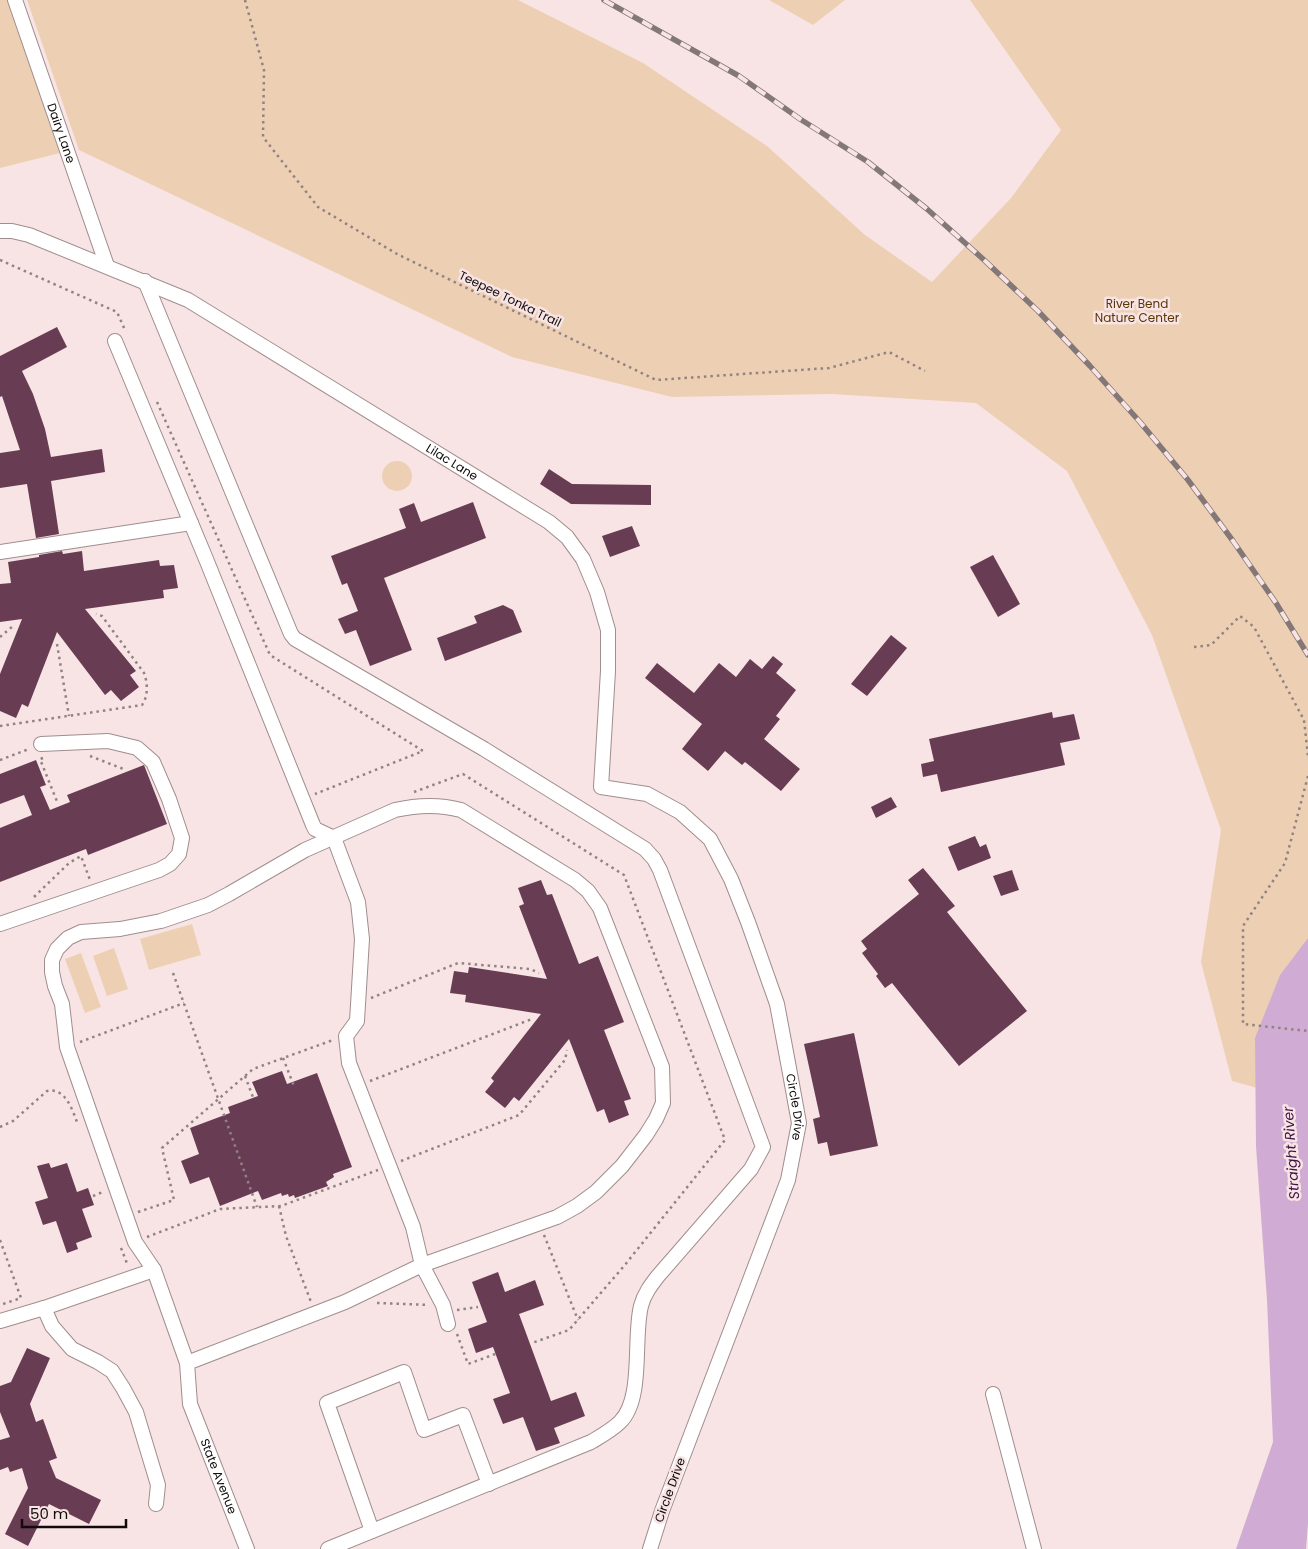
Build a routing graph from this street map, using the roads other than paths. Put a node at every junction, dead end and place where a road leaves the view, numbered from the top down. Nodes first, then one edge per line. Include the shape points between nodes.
1 (15, 0) edge
2 (0, 231) edge
3 (107, 266) junction
4 (145, 282) junction
5 (120, 336) road end
6 (191, 523) junction
7 (0, 552) edge
8 (44, 750) road end
9 (601, 787) joint
10 (334, 838) junction
11 (0, 924) edge
12 (422, 1265) junction
13 (154, 1270) junction
14 (44, 1308) junction
15 (0, 1321) edge
16 (451, 1326) road end
17 (187, 1363) junction
18 (993, 1394) dead end
19 (489, 1484) junction
20 (156, 1504) dead end
21 (372, 1531) junction
22 (247, 1549) edge
23 (328, 1549) edge
24 (650, 1549) edge
25 (1034, 1549) edge

1 - 3 street, Dairy Lane
2 - 3 street, Lilac Lane via 30,235
3 - 4 street, Lilac Lane
4 - 9 street, Lilac Lane via 188,300 510,497 567,537 583,559 608,630
4 - 19 street via 291,634 646,849 660,870 764,1147 751,1169 646,1293 638,1327 634,1391 621,1422 591,1442
5 - 6 street
6 - 7 street
6 - 10 street via 315,829
8 - 11 street via 108,741 137,748 153,762 169,799 182,838 179,854 159,870
9 - 24 street, Circle Drive via 647,794 680,812 710,839 731,879 777,1004 799,1123 788,1180 665,1501
10 - 12 street via 358,902 362,938 357,1020 346,1036 349,1063 413,1227
10 - 12 street, State Avenue via 395,810 449,807 461,810 575,880 600,908 662,1067 663,1103 656,1119 622,1166 596,1192 577,1206 539,1224
10 - 13 street, State Avenue via 305,850 208,905 120,929 81,932 68,938 52,960 67,1047 135,1242
12 - 16 street
12 - 17 street, State Avenue via 345,1302
13 - 14 street
13 - 17 street, State Avenue
14 - 15 street
14 - 20 street via 52,1326 67,1344 112,1371 124,1388 136,1412 158,1486
17 - 22 street, State Avenue via 190,1404
18 - 25 street
19 - 21 street
19 - 21 street via 463,1415 424,1430 404,1372 327,1403
21 - 23 street

